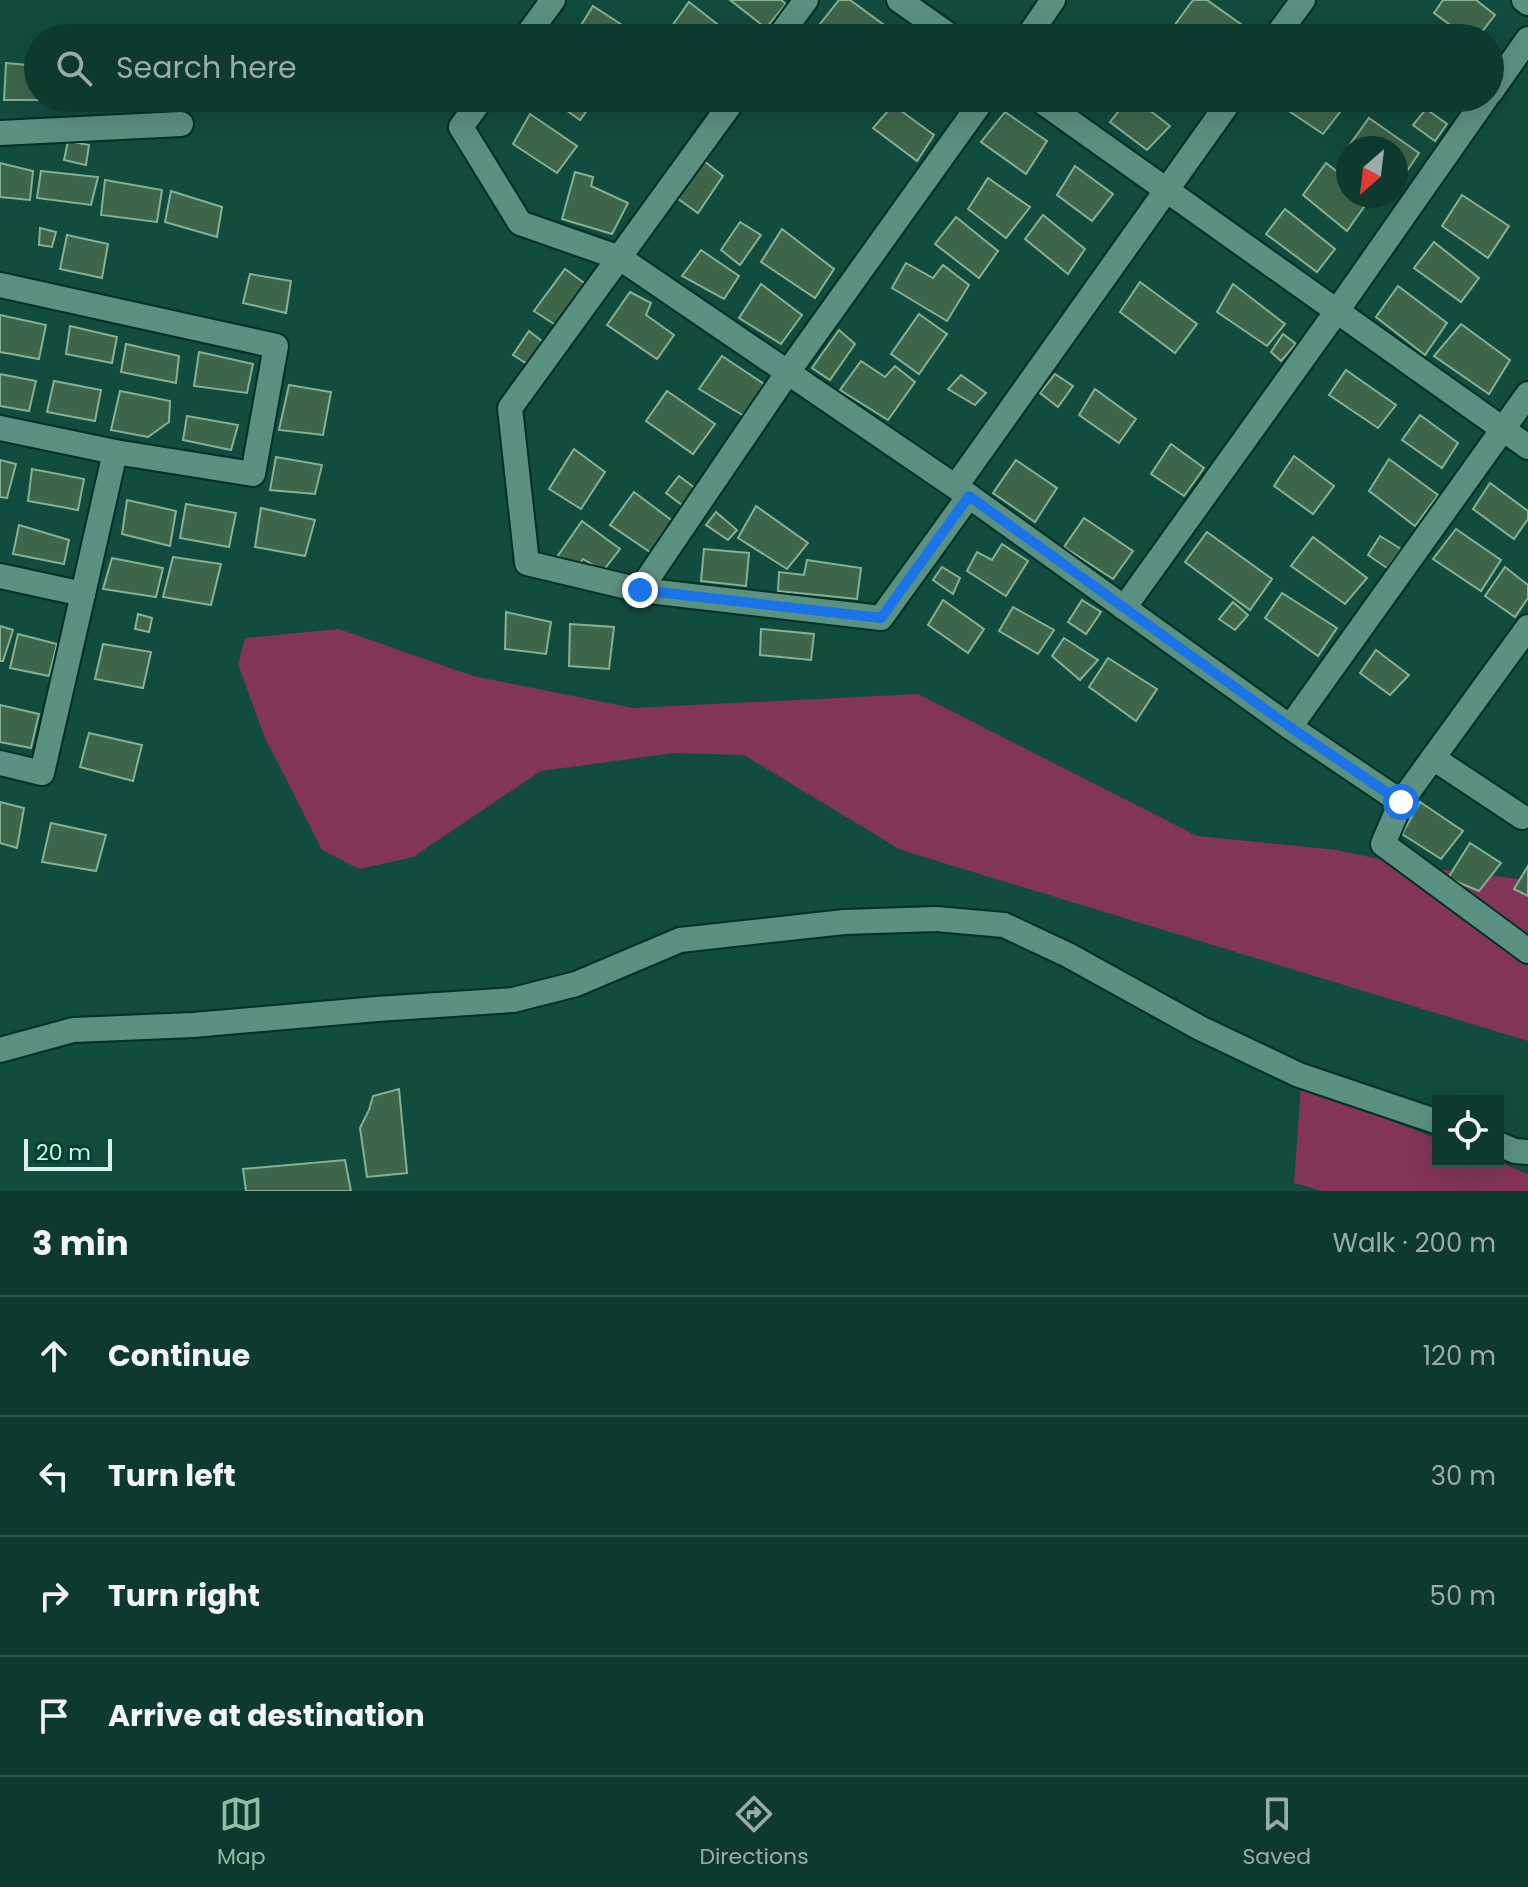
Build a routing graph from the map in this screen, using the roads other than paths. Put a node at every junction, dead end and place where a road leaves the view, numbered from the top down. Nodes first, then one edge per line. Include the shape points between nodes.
1 (553, 0) edge
2 (806, 0) edge
3 (899, 0) edge
4 (1053, 0) edge
5 (1303, 0) edge
6 (535, 24) edge
7 (788, 24) edge
8 (933, 24) edge
9 (1037, 24) edge
10 (1285, 24) edge
11 (1528, 39) edge
12 (1504, 73) edge
13 (472, 112) edge
14 (725, 112) edge
15 (974, 112) edge
16 (1057, 112) edge
17 (1222, 112) edge
18 (1476, 112) edge
19 (181, 124) dead end
20 (0, 133) edge
21 (1167, 190) junction
22 (620, 258) junction
23 (0, 285) edge
24 (1337, 311) junction
25 (788, 372) junction
26 (1528, 394) edge
27 (0, 428) edge
28 (1504, 429) junction
29 (1528, 447) edge
30 (115, 452) junction
31 (962, 491) junction
32 (0, 576) edge
33 (640, 590) junction
34 (83, 594) junction
35 (1124, 608) junction
36 (1528, 627) edge
37 (1290, 727) junction
38 (1433, 758) junction
39 (0, 763) edge
40 (1401, 802) junction
41 (1522, 817) dead end
42 (1528, 951) edge
43 (0, 1050) edge
44 (1432, 1120) edge
45 (1504, 1146) edge
46 (1528, 1152) edge

1 - 6 street
2 - 7 street
3 - 8 street
4 - 9 street
5 - 10 street
11 - 12 street
13 - 22 street via 461,127 520,223
14 - 22 street
15 - 25 street
16 - 21 street
17 - 21 street
18 - 24 street
19 - 20 street
21 - 24 street
21 - 31 street
22 - 25 street
22 - 33 street via 510,408 527,563
23 - 30 street via 276,346 253,474
24 - 28 street
24 - 35 street
25 - 31 street
25 - 33 street
26 - 28 street
27 - 30 street
28 - 29 street
28 - 37 street
30 - 34 street
31 - 33 street via 881,618
31 - 35 street
32 - 34 street
34 - 39 street via 42,773
35 - 37 street
36 - 38 street
37 - 40 street
38 - 40 street
38 - 41 street
40 - 42 street via 1383,844
43 - 44 street via 73,1030 513,1000 576,984 680,940 844,922 936,919 1004,925 1299,1075
45 - 46 street

